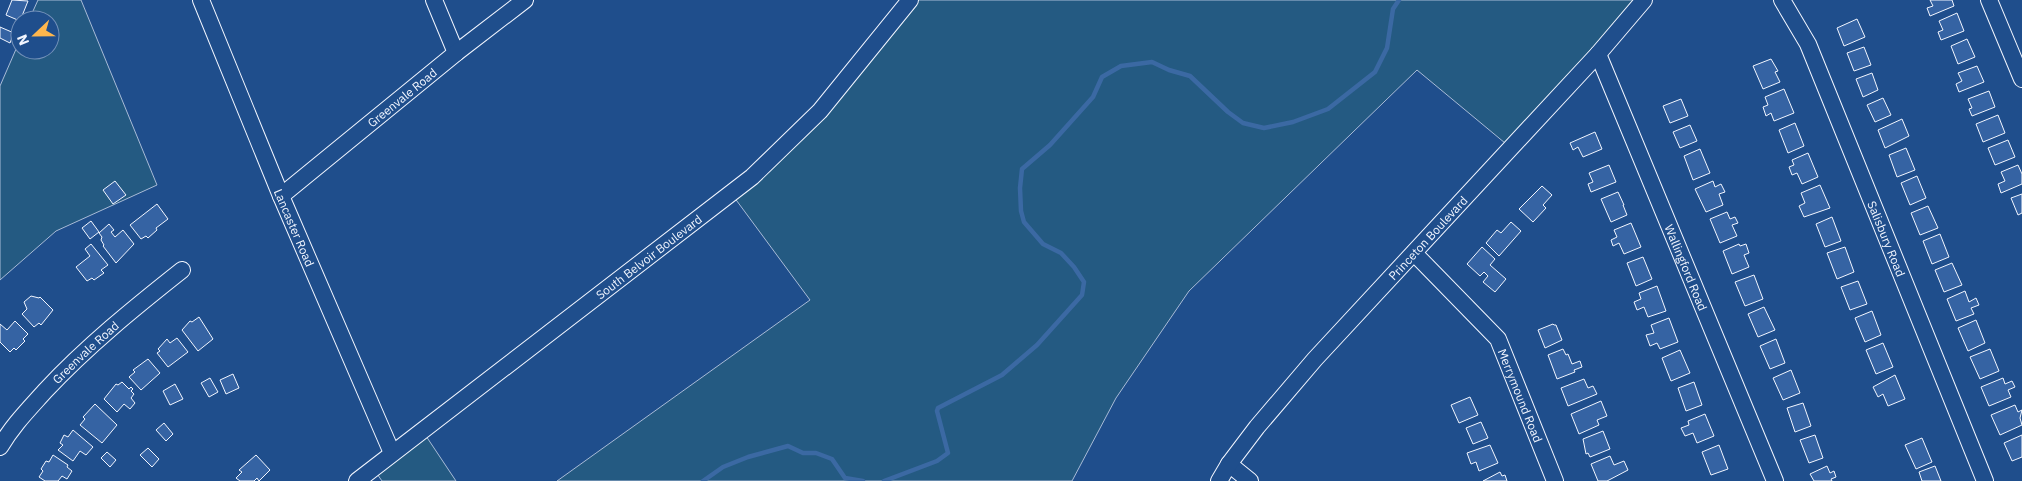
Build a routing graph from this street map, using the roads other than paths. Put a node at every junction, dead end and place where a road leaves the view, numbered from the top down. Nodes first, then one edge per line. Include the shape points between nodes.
1 (201, 0) edge
2 (434, 0) edge
3 (525, 0) edge
4 (910, 0) edge
5 (1644, 0) edge
6 (1782, 0) edge
7 (1989, 0) edge
8 (456, 53) junction
9 (1598, 54) junction
10 (2022, 79) edge
11 (281, 196) junction
12 (1414, 253) junction
13 (182, 270) dead end
14 (0, 448) edge
15 (392, 453) junction
16 (1229, 464) junction
17 (357, 481) edge
18 (1219, 481) edge
19 (1250, 481) edge
20 (1555, 481) edge
21 (1775, 481) edge
22 (1985, 481) edge

1 - 11 street, Lancaster Road
2 - 8 street
3 - 8 street, Greenvale Road
4 - 15 street, South Belvoir Boulevard via 820,111 752,177
5 - 9 street, Princeton Boulevard
6 - 22 street, Salisbury Road via 1808,44
7 - 10 street
8 - 11 street, Greenvale Road
9 - 12 street, Princeton Boulevard
9 - 21 street, Wallingford Road
11 - 15 street, Lancaster Road
12 - 16 street, Princeton Boulevard via 1315,360
12 - 20 street, Merrymound Road via 1498,339
13 - 14 street, Greenvale Road via 73,361 11,428
15 - 17 street, South Belvoir Boulevard
16 - 18 street, Princeton Boulevard
16 - 19 street

